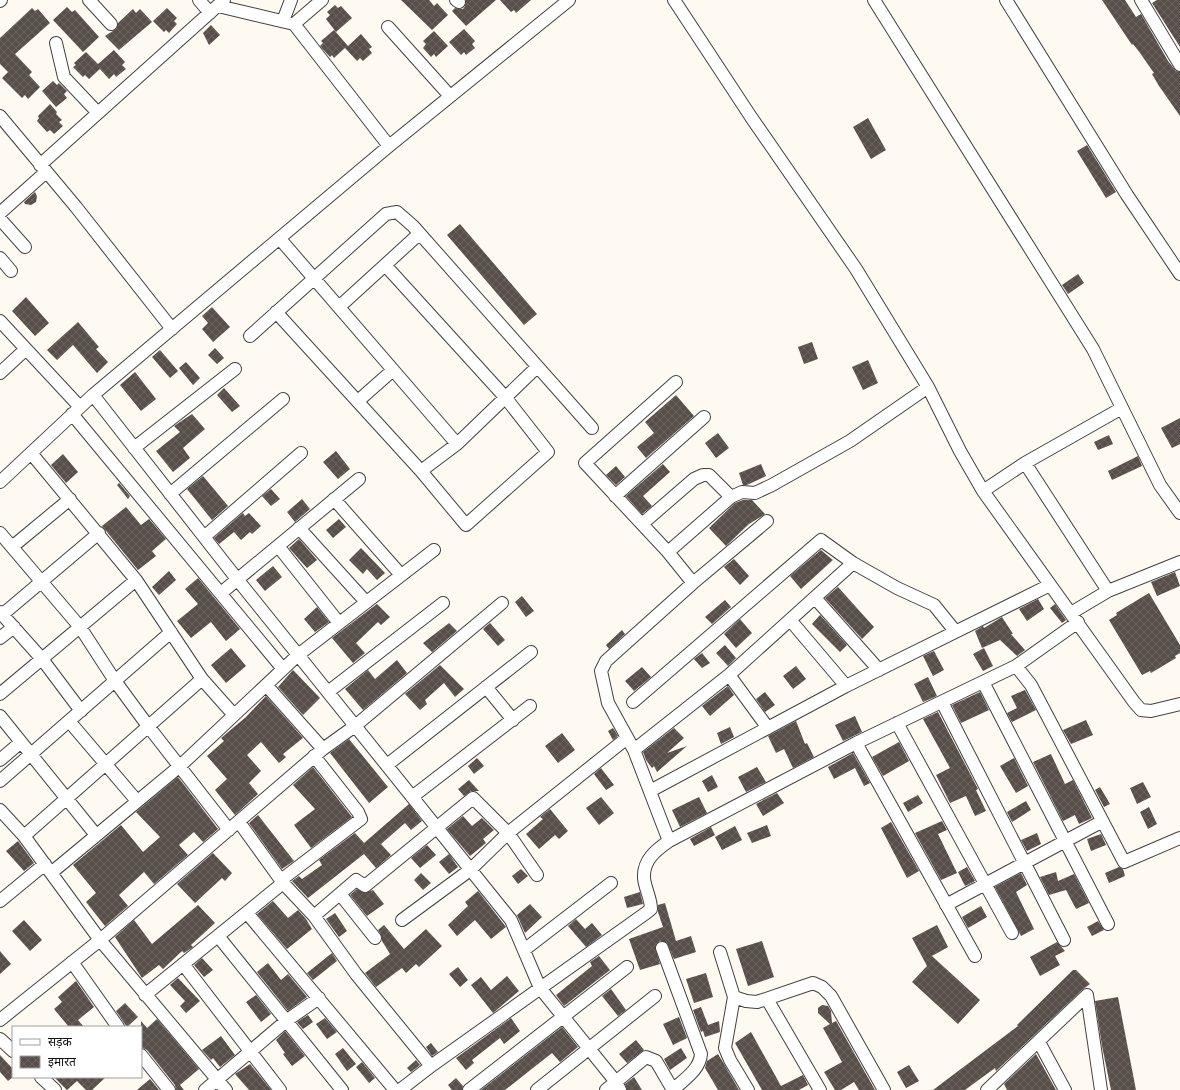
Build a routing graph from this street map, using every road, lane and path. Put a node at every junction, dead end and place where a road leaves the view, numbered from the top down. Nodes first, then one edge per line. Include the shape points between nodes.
1 (89, 0) edge
2 (198, 0) edge
3 (291, 0) edge
4 (322, 0) edge
5 (674, 0) edge
6 (874, 0) edge
7 (1006, 0) edge
8 (1141, 0) edge
9 (565, 1) edge
10 (218, 6) edge
11 (289, 22) junction
12 (111, 24) dead end
13 (388, 27) dead end
14 (56, 43) dead end
15 (1180, 65) edge
16 (450, 96) junction
17 (98, 113) junction
18 (0, 116) edge
19 (389, 146) junction
20 (43, 168) junction
21 (0, 213) edge
22 (0, 219) edge
23 (419, 234) junction
24 (280, 239) junction
25 (25, 247) dead end
26 (0, 258) edge
27 (385, 265) junction
28 (11, 271) dead end
29 (1180, 274) edge
30 (314, 278) junction
31 (339, 307) junction
32 (276, 312) junction
33 (0, 321) edge
34 (172, 329) junction
35 (250, 336) dead end
36 (26, 349) junction
37 (537, 367) junction
38 (235, 369) dead end
39 (393, 370) junction
40 (0, 373) edge
41 (676, 382) dead end
42 (928, 387) junction
43 (93, 395) junction
44 (505, 397) junction
45 (283, 399) dead end
46 (358, 401) junction
47 (1122, 408) junction
48 (76, 410) junction
49 (704, 417) dead end
50 (592, 428) dead end
51 (457, 444) junction
52 (134, 448) junction
53 (31, 453) junction
54 (301, 453) dead end
55 (1025, 463) junction
56 (421, 471) junction
57 (359, 479) dead end
58 (0, 482) edge
59 (983, 491) junction
60 (170, 494) junction
61 (615, 496) junction
62 (731, 497) junction
63 (70, 499) junction
64 (334, 499) junction
65 (1180, 513) edge
66 (767, 521) dead end
67 (642, 524) junction
68 (299, 528) junction
69 (98, 533) junction
70 (204, 537) junction
71 (5, 542) edge
72 (278, 546) junction
73 (434, 550) dead end
74 (668, 552) junction
75 (1180, 562) edge
76 (853, 563) junction
77 (401, 575) junction
78 (237, 579) junction
79 (136, 580) junction
80 (42, 582) junction
81 (693, 584) junction
82 (1050, 585) junction
83 (1108, 591) junction
84 (221, 593) junction
85 (815, 598) junction
86 (366, 602) junction
87 (443, 603) dead end
88 (502, 604) dead end
89 (1, 613) edge
90 (1071, 613) junction
91 (791, 621) junction
92 (1078, 622) junction
93 (339, 623) junction
94 (14, 627) junction
95 (80, 627) junction
96 (955, 631) junction
97 (171, 632) junction
98 (0, 638) edge
99 (531, 652) dead end
100 (298, 655) junction
101 (42, 659) junction
102 (1016, 666) junction
103 (283, 669) junction
104 (879, 670) junction
105 (729, 675) junction
106 (202, 679) junction
107 (115, 681) junction
108 (983, 682) junction
109 (266, 685) junction
110 (846, 686) junction
111 (486, 687) junction
112 (328, 692) junction
113 (0, 694) edge
114 (633, 702) dead end
115 (942, 702) junction
116 (1180, 704) edge
117 (530, 706) dead end
118 (81, 710) junction
119 (234, 715) junction
120 (0, 716) edge
121 (513, 720) junction
122 (69, 721) junction
123 (897, 724) junction
124 (148, 726) junction
125 (355, 726) junction
126 (768, 728) junction
127 (627, 738) junction
128 (21, 742) junction
129 (856, 743) junction
130 (634, 750) junction
131 (318, 752) junction
132 (31, 754) junction
133 (0, 760) edge
134 (105, 764) junction
135 (387, 765) junction
136 (180, 766) junction
137 (0, 781) edge
138 (650, 791) junction
139 (412, 797) junction
140 (66, 798) junction
141 (137, 801) junction
142 (0, 810) edge
143 (239, 822) junction
144 (1101, 822) junction
145 (437, 828) junction
146 (229, 830) junction
147 (508, 833) junction
148 (96, 834) junction
149 (24, 836) junction
150 (1180, 838) edge
151 (1065, 840) junction
152 (669, 841) junction
153 (1024, 862) junction
154 (48, 868) junction
155 (470, 870) junction
156 (537, 875) dead end
157 (282, 882) junction
158 (610, 883) dead end
159 (985, 884) junction
160 (340, 894) junction
161 (0, 900) edge
162 (946, 905) junction
163 (247, 913) junction
164 (314, 916) junction
165 (402, 920) dead end
166 (1108, 924) dead end
167 (1012, 933) dead end
168 (218, 936) junction
169 (375, 938) dead end
170 (100, 940) junction
171 (1064, 940) dead end
172 (662, 948) dead end
173 (524, 950) junction
174 (720, 952) dead end
175 (975, 956) dead end
176 (72, 962) junction
177 (183, 964) junction
178 (627, 966) dead end
179 (540, 988) junction
180 (145, 995) junction
181 (655, 996) dead end
182 (734, 997) junction
183 (319, 998) junction
184 (767, 999) junction
185 (563, 1017) junction
186 (0, 1020) edge
187 (286, 1022) junction
188 (117, 1026) edge
189 (0, 1039) edge
190 (1039, 1042) junction
191 (12, 1050) edge
192 (589, 1050) junction
193 (251, 1052) junction
194 (142, 1056) edge
195 (430, 1066) junction
196 (42, 1078) edge
197 (217, 1080) junction
198 (618, 1086) edge
199 (989, 1089) edge
200 (55, 1090) edge
201 (169, 1090) edge
202 (204, 1090) edge
203 (226, 1090) edge
204 (280, 1090) edge
205 (342, 1090) edge
206 (395, 1090) edge
207 (400, 1090) edge
208 (469, 1090) edge
209 (537, 1090) edge
210 (606, 1090) edge
211 (673, 1090) edge
212 (748, 1090) edge
213 (820, 1090) edge
214 (884, 1090) edge
215 (1065, 1090) edge
216 (1101, 1090) edge

1 - 12 street
2 - 10 street
3 - 11 street
4 - 11 street
5 - 42 street via 856,269
6 - 47 street via 1093,349
7 - 29 street via 1127,195
8 - 15 street
9 - 16 street
10 - 11 street
10 - 17 street
11 - 19 street
13 - 16 street
14 - 17 street via 64,77
16 - 19 street
17 - 20 street
18 - 20 street
19 - 24 street
20 - 21 street
20 - 34 street
22 - 25 street
23 - 27 street
23 - 30 street via 397,212 386,214
23 - 37 street
24 - 30 street
24 - 34 street
26 - 28 street
27 - 31 street
27 - 44 street
30 - 31 street
30 - 32 street
31 - 39 street
32 - 35 street
32 - 46 street
33 - 36 street
34 - 43 street
36 - 40 street
36 - 48 street
37 - 44 street
37 - 50 street
38 - 52 street
39 - 46 street
39 - 51 street
41 - 61 street via 585,463
42 - 59 street
42 - 62 street via 850,441 772,485 755,493 742,492
43 - 48 street
43 - 52 street
44 - 51 street
44 - 56 street via 548,452 466,525
45 - 60 street
46 - 56 street
47 - 55 street
47 - 65 street via 1160,485
48 - 53 street
48 - 84 street
49 - 61 street
51 - 56 street
52 - 60 street
53 - 58 street
53 - 63 street
54 - 70 street
55 - 59 street
55 - 83 street
57 - 64 street
59 - 82 street
60 - 70 street
61 - 67 street
62 - 67 street via 709,475 703,475 694,478
62 - 74 street
63 - 69 street
63 - 71 street
64 - 68 street
64 - 77 street
66 - 81 street
67 - 74 street
68 - 72 street
68 - 86 street
69 - 79 street
69 - 80 street
70 - 78 street
71 - 80 street
72 - 78 street
72 - 93 street
73 - 77 street
74 - 81 street
75 - 83 street
76 - 85 street
76 - 96 street via 934,605
76 - 114 street via 822,540
77 - 86 street
78 - 84 street
78 - 100 street
79 - 95 street
79 - 97 street
80 - 89 street
80 - 95 street
81 - 127 street via 606,660 601,671 608,703
82 - 90 street
82 - 96 street
83 - 90 street
84 - 103 street
85 - 91 street
85 - 104 street
86 - 93 street
87 - 112 street
88 - 125 street
89 - 94 street
90 - 92 street
91 - 105 street
91 - 110 street
92 - 102 street
92 - 116 street via 1142,710 1151,711
93 - 100 street
94 - 98 street
94 - 101 street
95 - 101 street
95 - 107 street
96 - 104 street
97 - 106 street
97 - 107 street
99 - 111 street
100 - 103 street
100 - 112 street
101 - 113 street
101 - 118 street
102 - 108 street
102 - 144 street via 1031,685
103 - 109 street
104 - 110 street
105 - 126 street
105 - 130 street
106 - 119 street
106 - 124 street
107 - 118 street
107 - 124 street
108 - 115 street
108 - 151 street
109 - 119 street
109 - 131 street
110 - 126 street
111 - 121 street
111 - 135 street
112 - 125 street
115 - 123 street
115 - 153 street
117 - 121 street
118 - 122 street
119 - 136 street
120 - 128 street
121 - 139 street
122 - 132 street
122 - 134 street
123 - 129 street
123 - 159 street
124 - 134 street
124 - 136 street
125 - 131 street
125 - 135 street
126 - 138 street
127 - 130 street
127 - 147 street
128 - 132 street
128 - 133 street
129 - 152 street
129 - 162 street
130 - 138 street
131 - 143 street
131 - 157 street via 361,819
132 - 137 street
132 - 140 street
134 - 140 street
134 - 141 street
135 - 139 street
136 - 141 street
136 - 146 street
138 - 152 street
139 - 145 street
140 - 148 street
140 - 149 street
141 - 148 street
142 - 149 street
143 - 146 street
143 - 157 street
144 - 150 street via 1124,862
144 - 151 street
145 - 147 street via 473,798
145 - 155 street
145 - 160 street via 365,886 356,880
146 - 170 street
147 - 155 street
147 - 156 street
148 - 154 street
149 - 154 street
151 - 153 street
151 - 166 street
152 - 179 street via 656,850 646,866 644,878 651,909
153 - 159 street
153 - 171 street
154 - 161 street
154 - 170 street
155 - 165 street
155 - 173 street via 510,920
157 - 163 street
157 - 164 street
158 - 173 street
159 - 162 street
159 - 167 street
160 - 164 street
160 - 169 street
162 - 175 street
163 - 168 street
163 - 183 street
164 - 195 street via 356,974
168 - 177 street
168 - 187 street
170 - 176 street
170 - 180 street
172 - 211 street via 701,1054 696,1068
173 - 179 street
174 - 182 street
176 - 186 street
176 - 188 street
177 - 180 street
177 - 193 street
178 - 185 street
179 - 185 street
179 - 195 street
180 - 197 street
181 - 192 street
182 - 184 street via 757,1002
182 - 212 street via 725,1048
183 - 187 street
183 - 206 street
184 - 213 street
184 - 214 street via 813,983 822,987 831,996
185 - 192 street
185 - 208 street
187 - 193 street
187 - 205 street
189 - 191 street
190 - 199 street
190 - 215 street
190 - 216 street via 1087,995
192 - 198 street
192 - 209 street
193 - 197 street
193 - 204 street
194 - 201 street
195 - 207 street
196 - 200 street
197 - 202 street
197 - 203 street
198 - 210 street
198 - 211 street via 646,1057 656,1061

